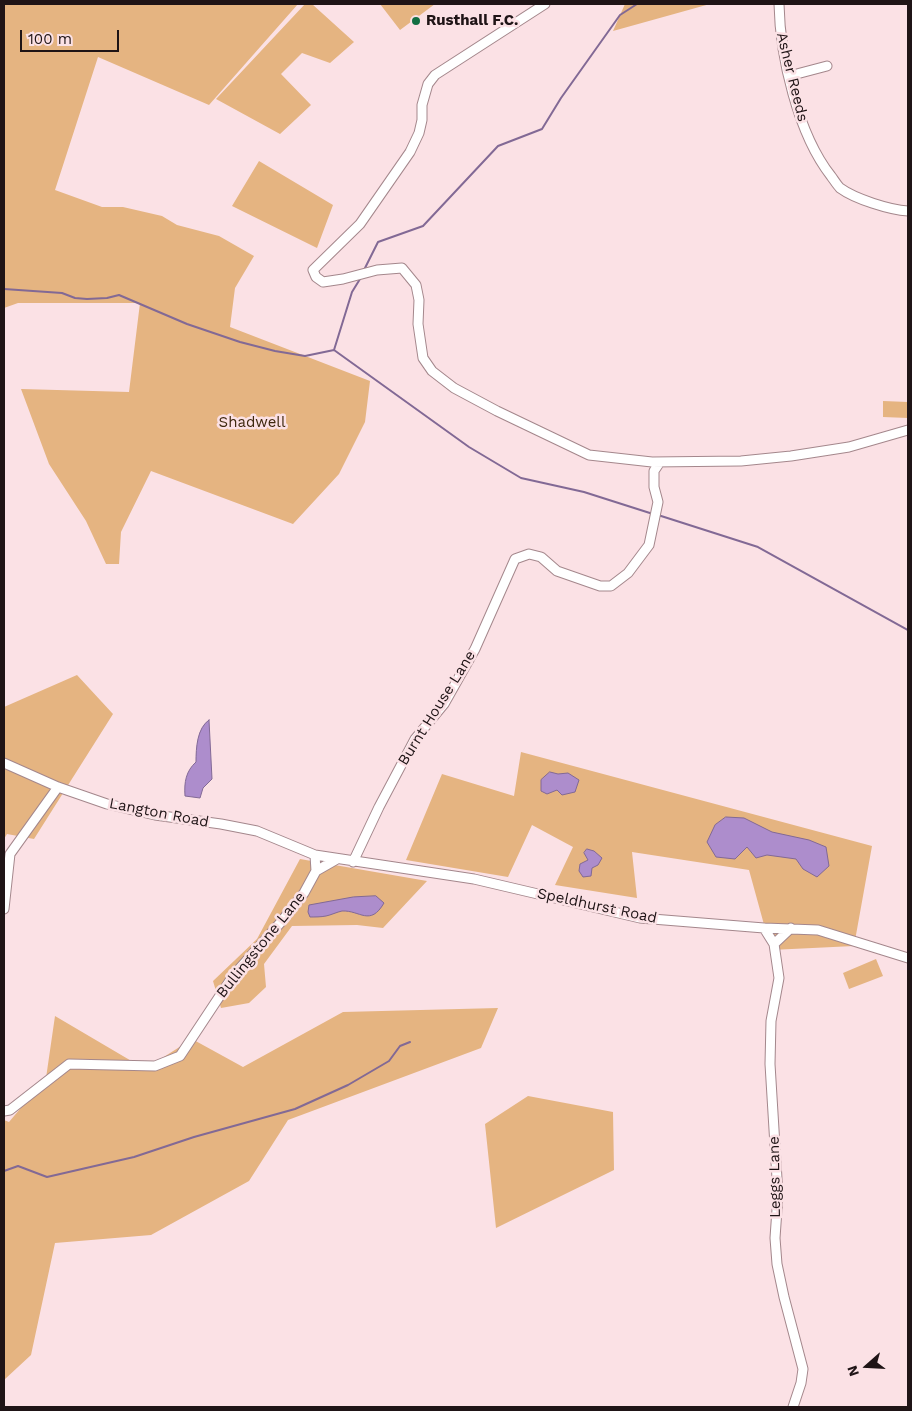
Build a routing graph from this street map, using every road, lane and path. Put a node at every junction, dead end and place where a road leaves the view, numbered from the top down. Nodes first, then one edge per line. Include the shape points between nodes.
1 (545, 4) edge
2 (780, 4) edge
3 (827, 66) dead end
4 (789, 76) junction
5 (908, 211) edge
6 (908, 430) edge
7 (660, 462) junction
8 (4, 763) edge
9 (58, 787) junction
10 (315, 855) junction
11 (337, 860) junction
12 (353, 862) junction
13 (316, 871) junction
14 (4, 909) edge
15 (764, 928) junction
16 (791, 928) junction
17 (774, 944) junction
18 (908, 958) edge
19 (4, 1111) edge
20 (793, 1407) edge

1 - 7 street via 434,75 428,84 419,133 410,152 360,224 313,270 323,282 402,268 416,285 423,358 432,371 454,388 589,455
2 - 4 street, Asher Reeds
3 - 4 street
4 - 5 street, Asher Reeds via 805,129 820,162 840,188 874,204
6 - 7 street via 849,447 791,456 741,461
7 - 12 street, Burnt House Lane via 654,471 658,502 649,545 628,573 611,586 600,586 557,570 529,554 515,559 475,649 444,704 415,739 378,806
8 - 9 street, Langton Road
9 - 10 street, Langton Road via 123,808 257,831
9 - 14 street via 10,854
10 - 11 street, Speldhurst Road
10 - 13 street
11 - 12 street, Speldhurst Road
11 - 13 street
12 - 15 street, Speldhurst Road via 474,880 640,918
13 - 19 street, Bullingstone Lane via 304,893 233,976 180,1056 155,1066 69,1064 10,1110
15 - 16 street, Speldhurst Road
15 - 17 street, Leggs Lane
16 - 17 street
16 - 18 street, Speldhurst Road via 818,930
17 - 20 street, Leggs Lane via 779,978 771,1021 770,1064 778,1194 775,1238 784,1297 803,1369

